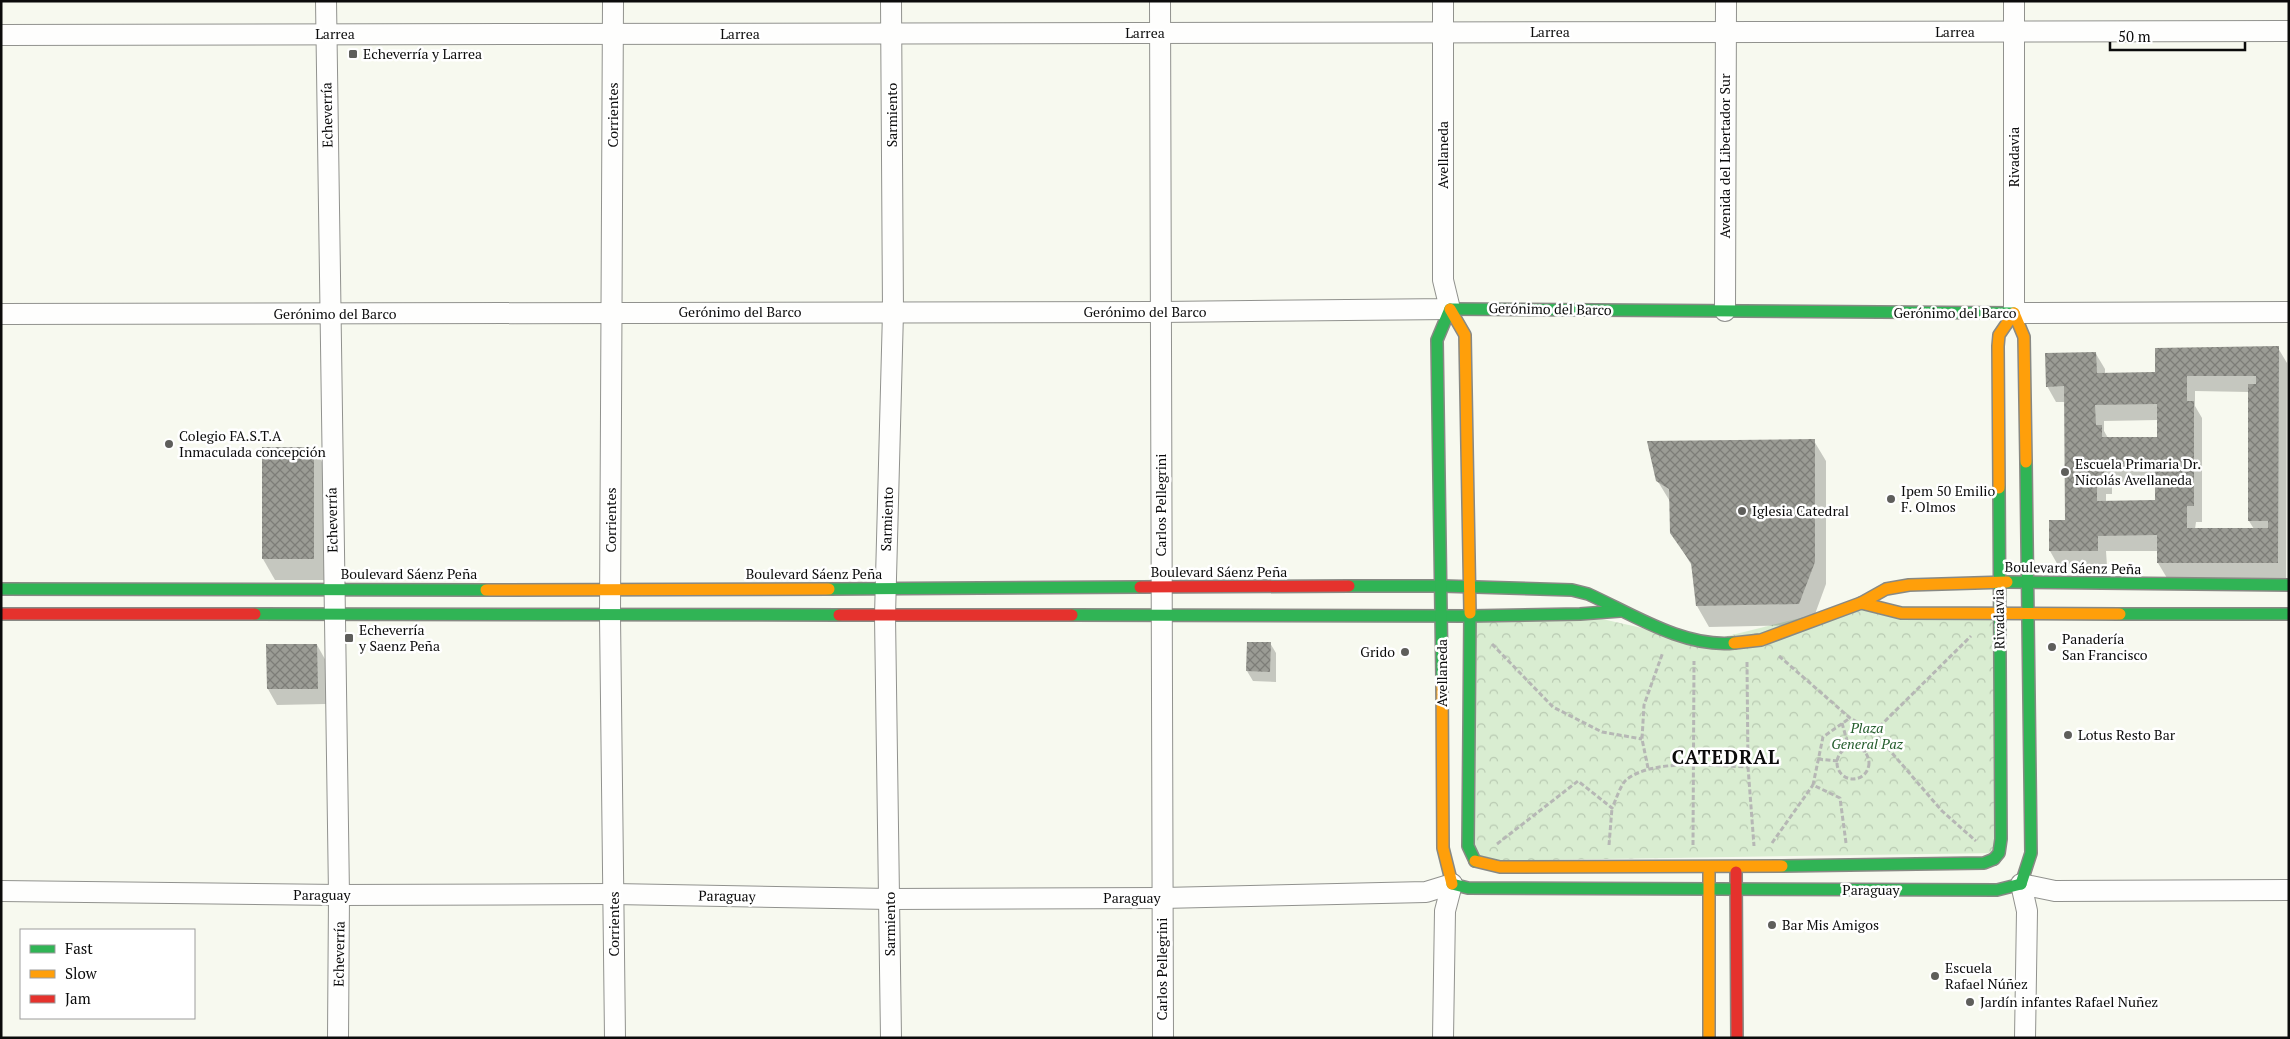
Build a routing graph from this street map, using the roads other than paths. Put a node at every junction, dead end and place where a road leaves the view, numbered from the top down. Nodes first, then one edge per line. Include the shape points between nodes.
1 (326, 1) edge
2 (613, 1) edge
3 (890, 1) edge
4 (1160, 1) edge
5 (1443, 1) edge
6 (1726, 1) edge
7 (2014, 1) edge
8 (2289, 31) edge
9 (1443, 32) junction
10 (1726, 32) junction
11 (2014, 32) junction
12 (1160, 33) junction
13 (326, 34) junction
14 (613, 34) junction
15 (891, 34) junction
16 (1, 35) edge
17 (1450, 308) junction
18 (1725, 311) junction
19 (612, 312) junction
20 (893, 312) junction
21 (1161, 312) junction
22 (2289, 312) edge
23 (2014, 313) junction
24 (1, 314) edge
25 (329, 314) junction
26 (1999, 582) junction
27 (2028, 582) junction
28 (2289, 585) edge
29 (1442, 586) junction
30 (1162, 587) junction
31 (1469, 587) junction
32 (1, 589) edge
33 (334, 589) junction
34 (886, 589) junction
35 (610, 590) junction
36 (1861, 603) junction
37 (1622, 611) junction
38 (1999, 613) junction
39 (1, 614) edge
40 (2028, 614) junction
41 (2289, 614) edge
42 (334, 615) junction
43 (1162, 615) junction
44 (610, 616) junction
45 (886, 616) junction
46 (1442, 616) junction
47 (1470, 616) junction
48 (1709, 866) junction
49 (1736, 867) junction
50 (2006, 870) junction
51 (1465, 871) junction
52 (1708, 890) junction
53 (1736, 890) junction
54 (2289, 890) edge
55 (1, 891) edge
56 (614, 894) junction
57 (339, 896) junction
58 (1162, 898) junction
59 (890, 899) junction
60 (338, 1038) edge
61 (615, 1038) edge
62 (891, 1038) edge
63 (1162, 1038) edge
64 (1443, 1038) edge
65 (1709, 1038) edge
66 (1737, 1038) edge
67 (2025, 1038) edge

1 - 13 street, Echeverría
2 - 14 street, Corrientes
3 - 15 street, Sarmiento
4 - 12 street, Carlos Pellegrini
5 - 9 street, Avellaneda
6 - 10 street, Avenida del Libertador Sur
7 - 11 street, Rivadavia
8 - 11 street, Larrea
9 - 10 street, Larrea
9 - 12 street, Larrea
9 - 17 street, Avellaneda via 1443,280
10 - 11 street, Larrea
10 - 18 street, Avenida del Libertador Sur
11 - 23 street, Rivadavia
12 - 15 street, Larrea
12 - 21 street, Carlos Pellegrini
13 - 14 street, Larrea
13 - 16 street, Larrea
13 - 25 street, Echeverría
14 - 15 street, Larrea
14 - 19 street, Corrientes
15 - 20 street, Sarmiento
17 - 18 main road, Gerónimo del Barco
17 - 21 street, Gerónimo del Barco
17 - 29 main road, Avellaneda via 1437,340
17 - 31 main road, Avellaneda via 1465,335
18 - 23 main road, Gerónimo del Barco
19 - 20 street, Gerónimo del Barco
19 - 25 street, Gerónimo del Barco
19 - 35 street, Corrientes
20 - 21 street, Gerónimo del Barco
20 - 34 street, Sarmiento
21 - 30 street, Carlos Pellegrini
22 - 23 street, Gerónimo del Barco
23 - 26 main road, Rivadavia via 1999,335
23 - 27 main road, Rivadavia via 2024,337
24 - 25 street, Gerónimo del Barco
25 - 33 street, Echeverría
26 - 27 main road, Boulevard Sáenz Peña
26 - 36 main road, Boulevard Sáenz Peña via 1908,585 1886,589
26 - 38 main road, Rivadavia
27 - 28 main road, Boulevard Sáenz Peña
27 - 40 main road, Rivadavia
29 - 30 main road, Boulevard Sáenz Peña
29 - 31 main road, Boulevard Sáenz Peña
29 - 46 main road, Avellaneda
30 - 34 main road, Boulevard Sáenz Peña
30 - 43 street, Carlos Pellegrini
31 - 37 main road, Boulevard Sáenz Peña via 1572,590 1588,594
31 - 47 main road, Avellaneda
32 - 33 main road, Boulevard Sáenz Peña
33 - 35 main road, Boulevard Sáenz Peña
33 - 42 street, Echeverría
34 - 35 main road, Boulevard Sáenz Peña
34 - 45 street, Sarmiento
35 - 44 street, Corrientes
36 - 37 main road, Boulevard Sáenz Peña via 1761,640 1724,644 1694,641 1669,633
36 - 38 main road via 1901,613
37 - 47 main road, Boulevard Sáenz Peña
38 - 40 main road
38 - 50 main road, Rivadavia via 2002,839 1999,853
39 - 42 main road, Boulevard Sáenz Peña
40 - 41 main road
40 - 50 main road, Rivadavia via 2031,853
42 - 44 main road, Boulevard Sáenz Peña
42 - 57 street, Echeverría
43 - 45 main road, Boulevard Sáenz Peña
43 - 46 main road, Boulevard Sáenz Peña
43 - 58 street, Carlos Pellegrini
44 - 45 main road, Boulevard Sáenz Peña
44 - 56 street, Corrientes
45 - 59 street, Sarmiento
46 - 47 main road, Boulevard Sáenz Peña
46 - 51 main road, Avellaneda via 1444,848
47 - 51 main road, Avellaneda via 1468,846
48 - 49 main road, Paraguay
48 - 51 main road, Paraguay via 1500,866
48 - 52 main road
49 - 50 main road, Paraguay via 1984,862
49 - 53 main road
50 - 53 main road, Paraguay via 1997,890
50 - 54 street, Paraguay via 2055,891
50 - 67 street, Rivadavia via 2026,912
51 - 52 main road, Paraguay via 1468,888
51 - 58 street, Paraguay via 1426,892
51 - 64 street, Avellaneda via 1445,911
52 - 53 main road, Paraguay
52 - 65 main road
53 - 66 main road
55 - 57 street, Paraguay
56 - 57 street, Paraguay
56 - 59 street, Paraguay
56 - 61 street, Corrientes
57 - 60 street, Echeverría
58 - 59 street, Paraguay
58 - 63 street, Carlos Pellegrini
59 - 62 street, Sarmiento

